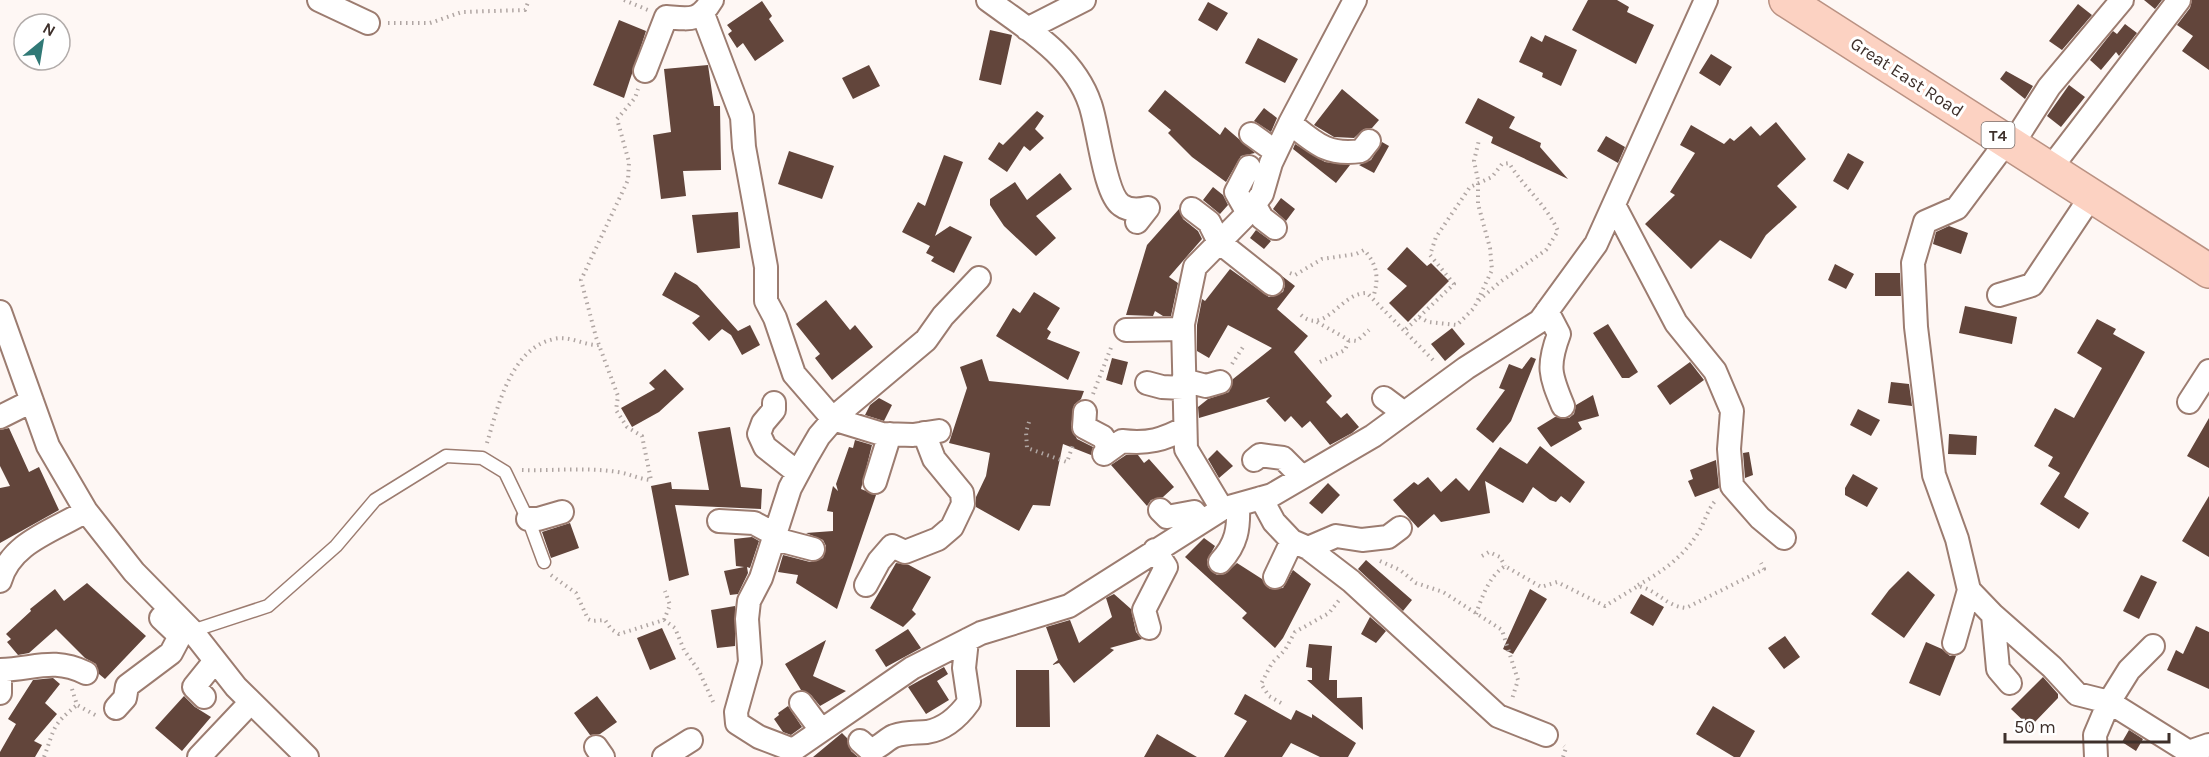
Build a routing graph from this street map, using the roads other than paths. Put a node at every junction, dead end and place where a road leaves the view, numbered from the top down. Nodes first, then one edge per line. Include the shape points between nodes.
1 (319, 0) edge
2 (988, 0) edge
3 (1084, 0) edge
4 (1355, 0) edge
5 (1706, 0) edge
6 (1786, 0) edge
7 (2122, 0) edge
8 (2179, 0) edge
9 (708, 7) edge
10 (368, 23) road end
11 (1027, 29) junction
12 (645, 71) road end
13 (1290, 123) junction
14 (1251, 134) dead end
15 (1369, 141) dead end
16 (2010, 143) junction
17 (1276, 152) junction
18 (1249, 167) dead end
19 (2050, 169) junction
20 (2092, 195) junction
21 (1614, 205) junction
22 (1192, 209) dead end
23 (1251, 209) junction
24 (1137, 222) dead end
25 (1275, 228) dead end
26 (1219, 242) junction
27 (2208, 269) edge
28 (979, 278) dead end
29 (1272, 284) road end
30 (1999, 295) dead end
31 (1547, 311) junction
32 (0, 312) edge
33 (1183, 329) junction
34 (1126, 330) road end
35 (2209, 371) edge
36 (1220, 382) dead end
37 (1147, 383) dead end
38 (1183, 384) junction
39 (1384, 398) dead end
40 (32, 401) junction
41 (2189, 402) dead end
42 (774, 403) dead end
43 (1563, 406) dead end
44 (1404, 413) junction
45 (0, 417) edge
46 (1084, 417) road end
47 (833, 419) junction
48 (1185, 428) junction
49 (890, 434) junction
50 (1254, 460) dead end
51 (798, 472) junction
52 (1302, 477) junction
53 (875, 482) dead end
54 (1261, 498) junction
55 (1230, 507) junction
56 (1160, 510) dead end
57 (86, 511) junction
58 (562, 512) dead end
59 (528, 519) junction
60 (719, 521) dead end
61 (1202, 521) junction
62 (1400, 528) dead end
63 (776, 537) junction
64 (1784, 538) dead end
65 (1300, 544) junction
66 (813, 549) dead end
67 (1155, 550) junction
68 (544, 562) road end
69 (1220, 562) dead end
70 (1275, 576) dead end
71 (0, 581) edge
72 (866, 585) dead end
73 (1969, 590) junction
74 (154, 593) junction
75 (1993, 615) junction
76 (1149, 628) dead end
77 (192, 631) junction
78 (967, 640) junction
79 (1954, 643) dead end
80 (2153, 646) dead end
81 (215, 661) junction
82 (0, 670) edge
83 (81, 671) road end
84 (0, 679) edge
85 (2010, 683) dead end
86 (0, 693) edge
87 (204, 697) dead end
88 (251, 702) junction
89 (2109, 702) junction
90 (801, 703) dead end
91 (116, 708) road end
92 (822, 730) junction
93 (1546, 735) dead end
94 (691, 740) dead end
95 (860, 741) dead end
96 (2209, 745) edge
97 (793, 754) edge
98 (199, 757) edge
99 (307, 757) edge
100 (664, 757) edge
101 (2096, 757) edge

1 - 10 street
2 - 11 street
3 - 11 street
4 - 13 street
5 - 21 street
6 - 16 highway, Great East Road / T4
7 - 16 street via 2049,87
8 - 19 street
9 - 12 street via 685,18 666,17
9 - 47 street via 742,117 766,267 766,301 794,374
11 - 24 street via 1057,52 1081,87 1090,103 1112,192 1120,205 1136,210 1148,208
13 - 15 street via 1325,150 1340,154 1361,151
13 - 17 street
14 - 17 street
16 - 19 highway, Great East Road / T4
16 - 73 street via 1957,208 1925,222 1913,263 1916,327 1934,475 1957,539
17 - 23 street via 1262,194
18 - 23 street via 1236,192
19 - 20 highway, Great East Road / T4
20 - 27 highway, Great East Road / T4
20 - 30 street via 2032,285
21 - 31 street via 1596,244
21 - 64 street via 1676,323 1715,371 1728,401 1732,411 1732,486
22 - 26 street via 1209,222
23 - 25 street
23 - 26 street
26 - 29 street
26 - 33 street via 1195,267
28 - 47 street via 926,340
31 - 43 street via 1559,334 1550,359 1551,379
31 - 44 street via 1540,321
32 - 40 street
33 - 34 street
33 - 38 street
35 - 41 street
36 - 38 street via 1206,386
37 - 38 street via 1162,387
38 - 48 street
39 - 44 street
40 - 45 street
40 - 57 street via 48,446
42 - 51 street via 774,410 759,434 765,447
44 - 52 street
46 - 48 street via 1084,427 1103,437 1106,452 1122,441 1161,441
47 - 49 street
47 - 51 street
48 - 55 street via 1186,449
49 - 53 street
49 - 72 street via 932,432 934,459 962,493 963,504 952,527 938,539 905,552 892,546
50 - 52 street via 1260,455 1282,458
51 - 63 street
52 - 54 street
54 - 55 street
54 - 65 street via 1274,522
55 - 61 street
55 - 69 street via 1239,531 1230,552
56 - 61 street via 1167,517 1194,512
57 - 71 street via 23,546 11,556
57 - 74 street
58 - 59 street
59 - 68 lane
59 - 77 lane via 505,472 482,458 446,456 375,500 336,546 268,606
60 - 63 street via 754,523
61 - 67 street
62 - 65 street via 1388,537 1362,540 1335,536
63 - 66 street
63 - 97 street via 749,601 750,662 736,711 737,723
65 - 70 street
65 - 93 street via 1347,578 1498,716
67 - 76 street via 1166,567 1144,610
67 - 78 street via 1068,606
73 - 75 street
73 - 79 street
74 - 77 street
74 - 91 street via 152,608 180,636 171,653 127,686 125,698
75 - 85 street via 1998,669
75 - 89 street via 2077,694
77 - 81 street
78 - 92 street via 912,668
78 - 95 street via 964,668 969,702 959,716 929,732 909,732 870,750
80 - 89 street via 2128,670
81 - 87 street via 194,687
81 - 88 street
82 - 83 street via 50,664
84 - 86 street
88 - 98 street
88 - 99 street
89 - 96 street via 2189,752
89 - 101 street via 2095,735
90 - 92 street
92 - 97 street
94 - 100 street

